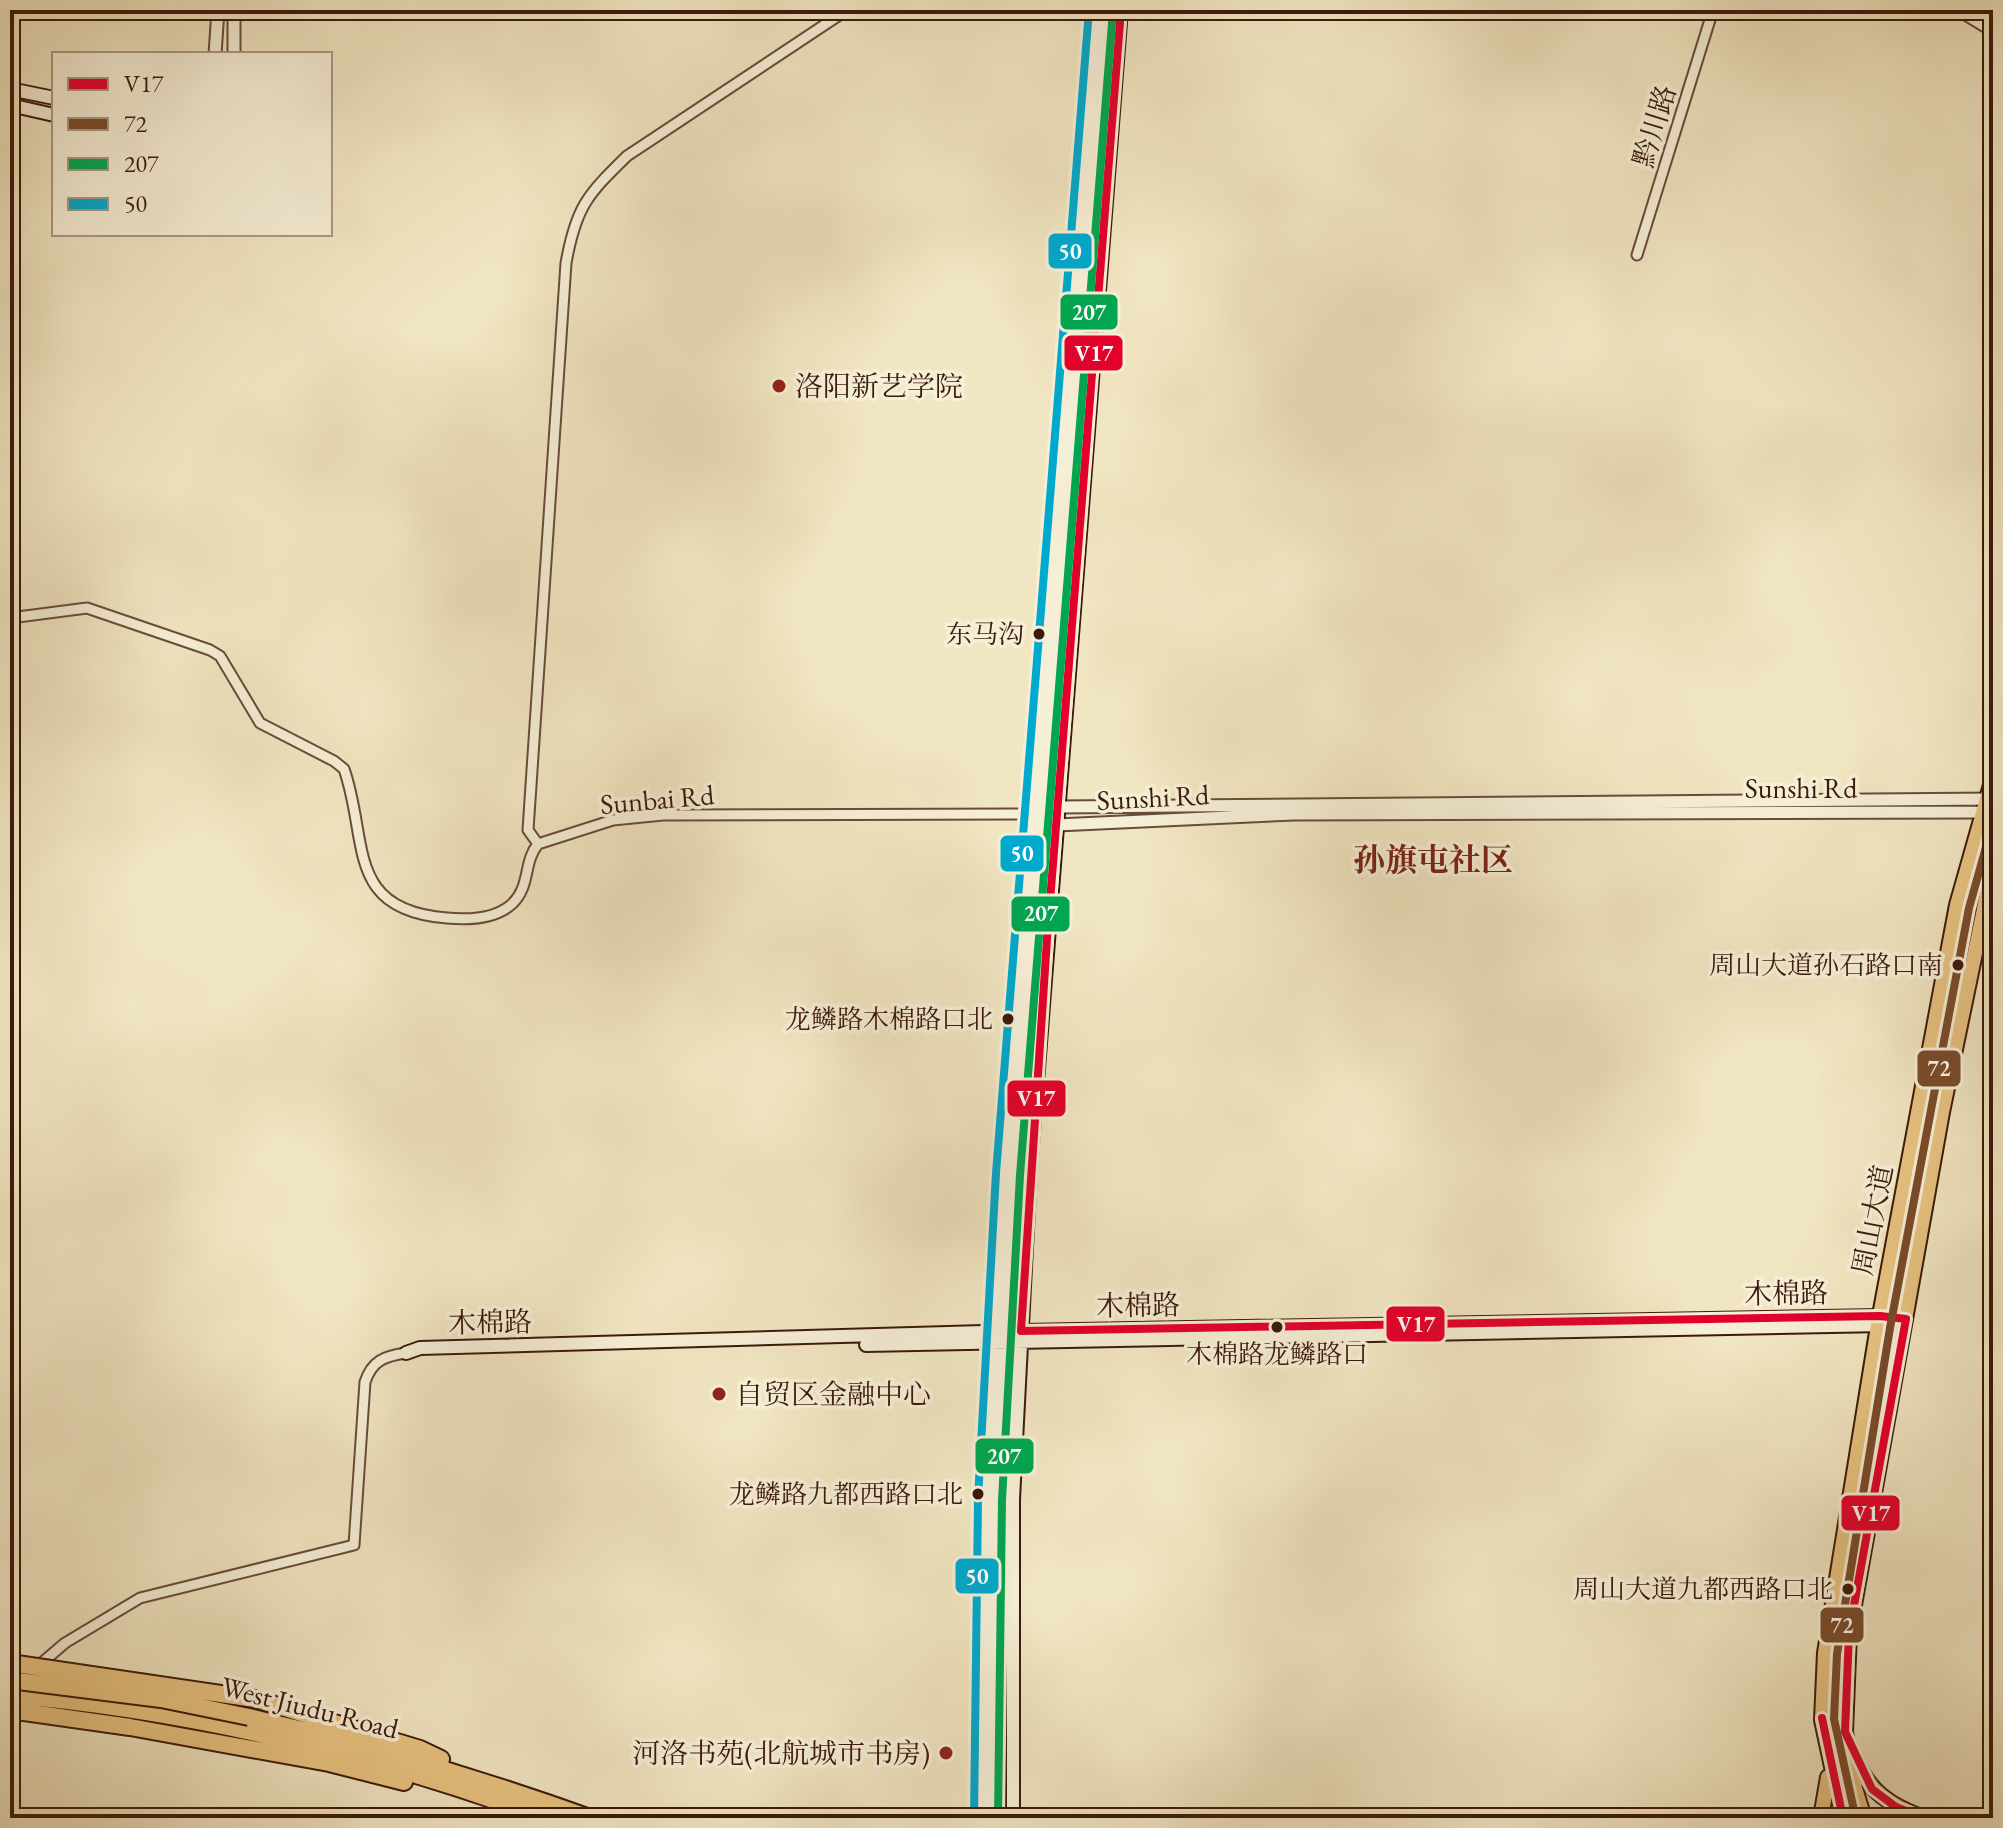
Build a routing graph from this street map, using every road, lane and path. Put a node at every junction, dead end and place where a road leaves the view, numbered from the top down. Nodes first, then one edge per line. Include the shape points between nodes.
1 (218, 10) edge
2 (234, 10) edge
3 (847, 10) edge
4 (1101, 10) edge
5 (1121, 10) edge
6 (1713, 10) edge
7 (1957, 10) edge
8 (1993, 32) edge
9 (215, 52) edge
10 (234, 52) edge
11 (10, 89) edge
12 (52, 98) edge
13 (10, 105) edge
14 (52, 115) edge
15 (1637, 255) dead end
16 (10, 618) edge
17 (1993, 778) edge
18 (1989, 804) edge
19 (1058, 807) junction
20 (1035, 814) junction
21 (1057, 825) junction
22 (538, 844) junction
23 (1993, 866) edge
24 (1906, 1319) junction
25 (1879, 1321) junction
26 (1021, 1337) junction
27 (999, 1338) junction
28 (406, 1353) joint
29 (10, 1663) edge
30 (10, 1680) edge
31 (10, 1692) edge
32 (10, 1710) edge
33 (10, 1717) edge
34 (130, 1727) junction
35 (247, 1732) junction
36 (1845, 1732) junction
37 (1825, 1745) junction
38 (482, 1779) junction
39 (545, 1818) edge
40 (590, 1818) edge
41 (986, 1818) edge
42 (1013, 1818) edge
43 (1821, 1818) edge
44 (1843, 1818) edge
45 (1864, 1818) edge
46 (1924, 1818) edge

1 - 9 street
2 - 10 street
3 - 22 street via 627,156 599,182 572,225 528,830
4 - 20 main road
5 - 19 main road
6 - 15 street, 黔川路
7 - 8 street
11 - 12 main road
13 - 14 main road
16 - 22 street via 87,608 220,656 260,723 344,769 365,871 388,899 410,909 463,919 508,907 525,889 531,853
17 - 18 main road, 周山大道
18 - 19 street, Sunshi Rd
18 - 21 street, Sunshi Rd via 1294,814
18 - 25 main road, 周山大道 via 1957,905
19 - 20 street, Sunshi Rd
19 - 21 main road
20 - 21 street, Sunshi Rd
20 - 22 street, Sunbai Rd via 663,815 613,820
20 - 27 main road
21 - 26 main road
23 - 24 main road, 周山大道
24 - 25 main road, 木棉路
24 - 36 main road, 周山大道 via 1849,1633
25 - 26 main road, 木棉路
25 - 37 main road, 周山大道 via 1825,1653
26 - 27 main road, 木棉路
26 - 42 main road via 1013,1499
27 - 28 main road, 木棉路 via 420,1348
27 - 41 main road via 990,1500
28 - 31 street via 379,1360 365,1382 354,1545 140,1598 65,1643
29 - 38 highway, bridge via 255,1699 420,1749
30 - 35 highway, West Jiudu Road, bridge via 161,1699
31 - 35 highway
32 - 34 highway
33 - 34 highway
34 - 35 highway
35 - 38 highway, West Jiudu Road via 346,1739
35 - 39 highway via 329,1763
36 - 45 main road, 周山大道
36 - 46 main road via 1872,1789 1896,1807
37 - 43 main road via 1828,1783
37 - 44 main road, 周山大道
38 - 40 highway, West Jiudu Road

